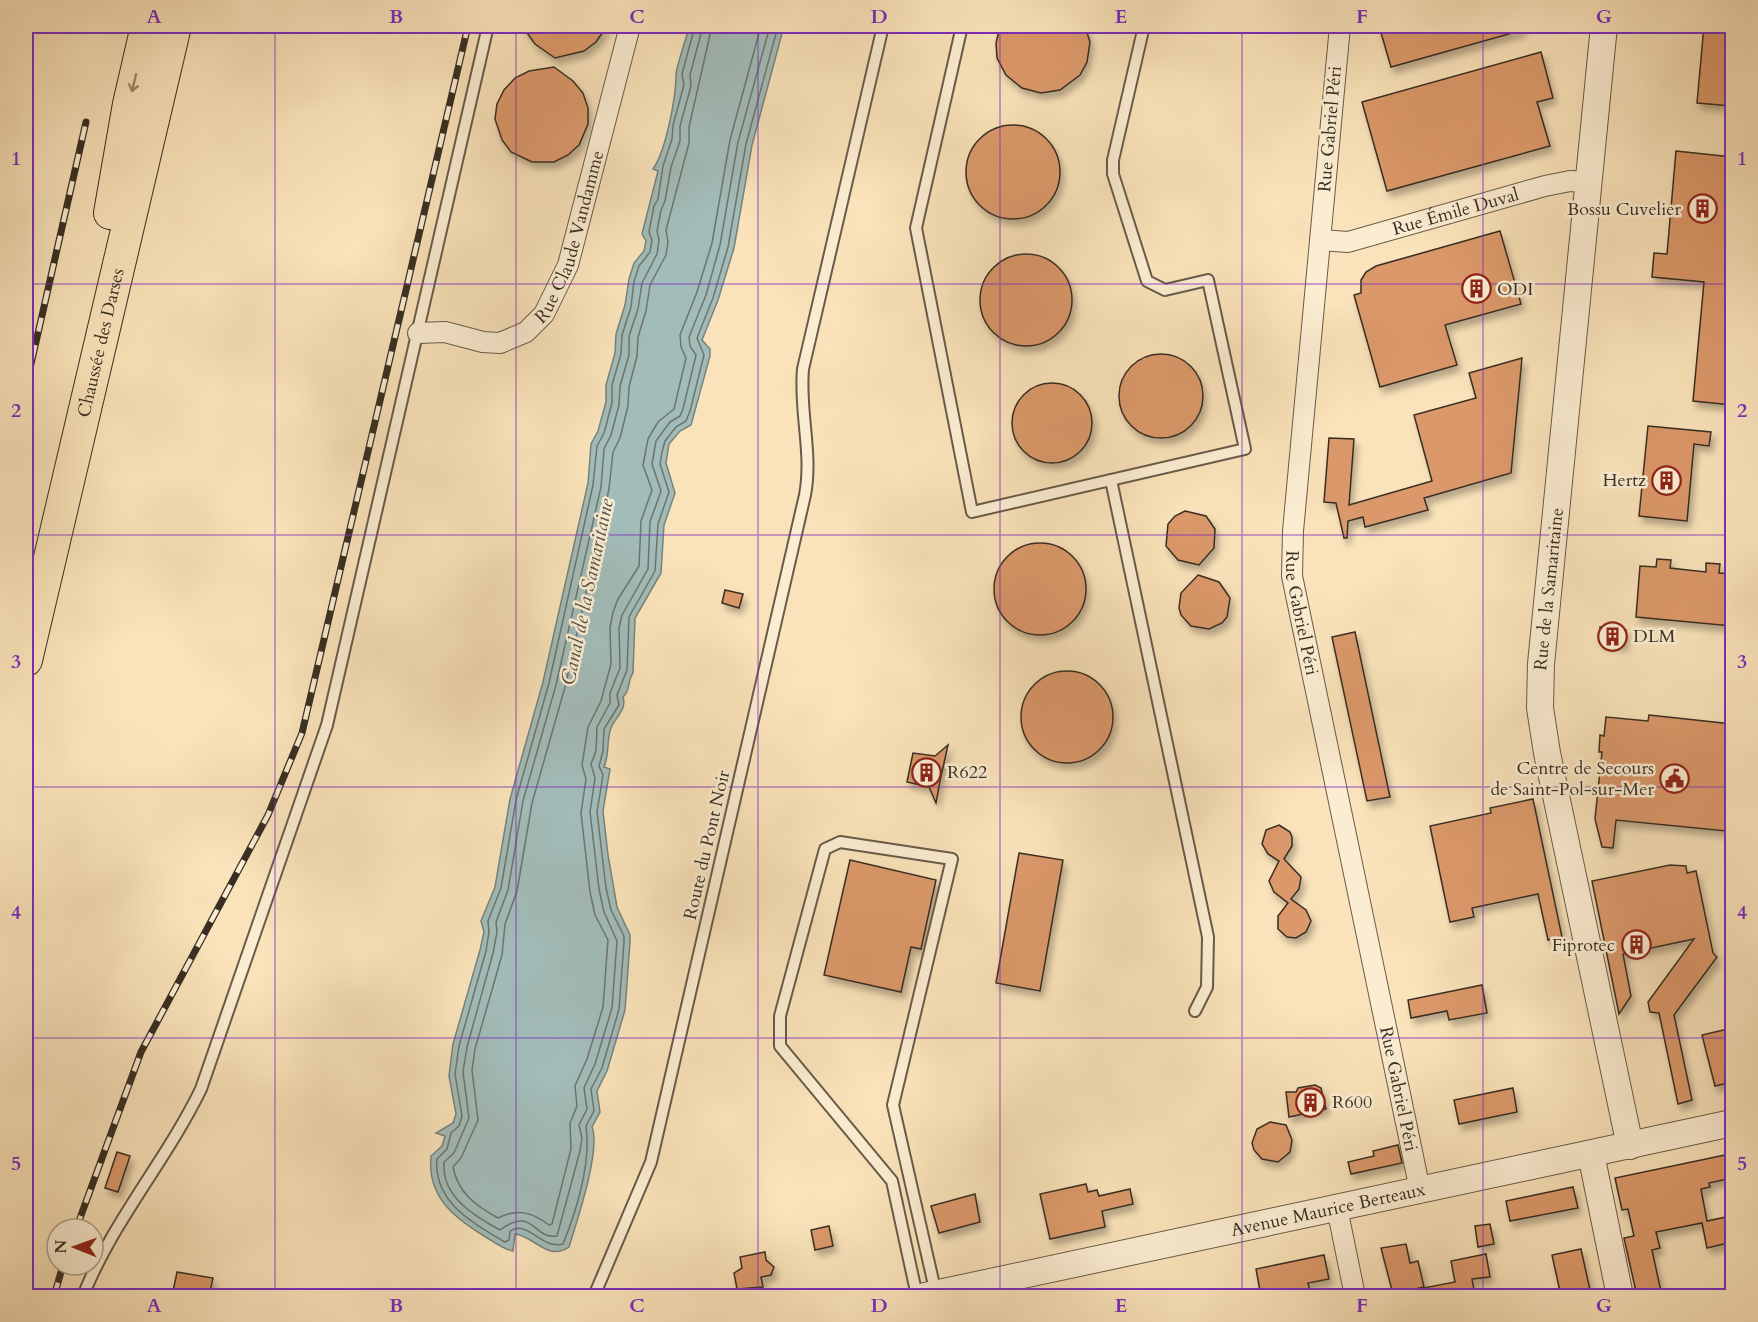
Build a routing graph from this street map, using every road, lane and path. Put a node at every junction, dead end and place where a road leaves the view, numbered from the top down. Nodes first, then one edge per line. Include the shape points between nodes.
1 (147, 26) edge
2 (175, 26) edge
3 (489, 26) edge
4 (630, 26) edge
5 (883, 26) edge
6 (962, 26) edge
7 (1144, 26) edge
8 (1340, 26) edge
9 (1604, 26) edge
10 (1589, 182) junction
11 (1320, 240) junction
12 (418, 333) junction
13 (1111, 480) junction
14 (26, 578) edge
15 (26, 660) edge
16 (1196, 1011) dead end
17 (1732, 1123) edge
18 (1630, 1146) junction
19 (1591, 1154) junction
20 (1420, 1190) junction
21 (1337, 1208) junction
22 (83, 1296) edge
23 (594, 1296) edge
24 (926, 1296) edge
25 (1355, 1296) edge
26 (1620, 1296) edge

1 -> 14 main road, Chaussée des Darses via 98,272
2 - 15 main road, Chaussée des Darses
3 - 12 lane
4 - 12 street, Rue Claude Vandamme via 568,265 544,314 526,332 500,342 483,342 445,332
5 - 23 lane, Route du Pont Noir via 806,357 802,390 808,473 791,553 651,1162
6 - 13 lane via 916,228 972,512
7 - 13 lane via 1113,174 1147,281 1164,290 1208,280 1245,449
8 - 11 street, Rue Gabriel Péri
9 - 10 street, Rue de la Samaritaine
10 - 11 street, Rue Émile Duval via 1554,183 1348,242
10 - 18 street, Rue de la Samaritaine via 1540,708 1546,753
11 - 20 street, Rue Gabriel Péri via 1292,576
12 - 22 lane via 318,755 201,1089 117,1228
13 - 16 lane via 1208,937 1207,987
17 - 18 street, Avenue Maurice Berteaux
18 - 19 street, Avenue Maurice Berteaux
19 - 20 street, Avenue Maurice Berteaux
19 - 26 street
20 - 21 street, Avenue Maurice Berteaux
21 - 24 street, Avenue Maurice Berteaux
21 - 25 street
24 - 24 lane via 893,1105 952,859 840,842 825,849 780,1016 780,1046 892,1181

